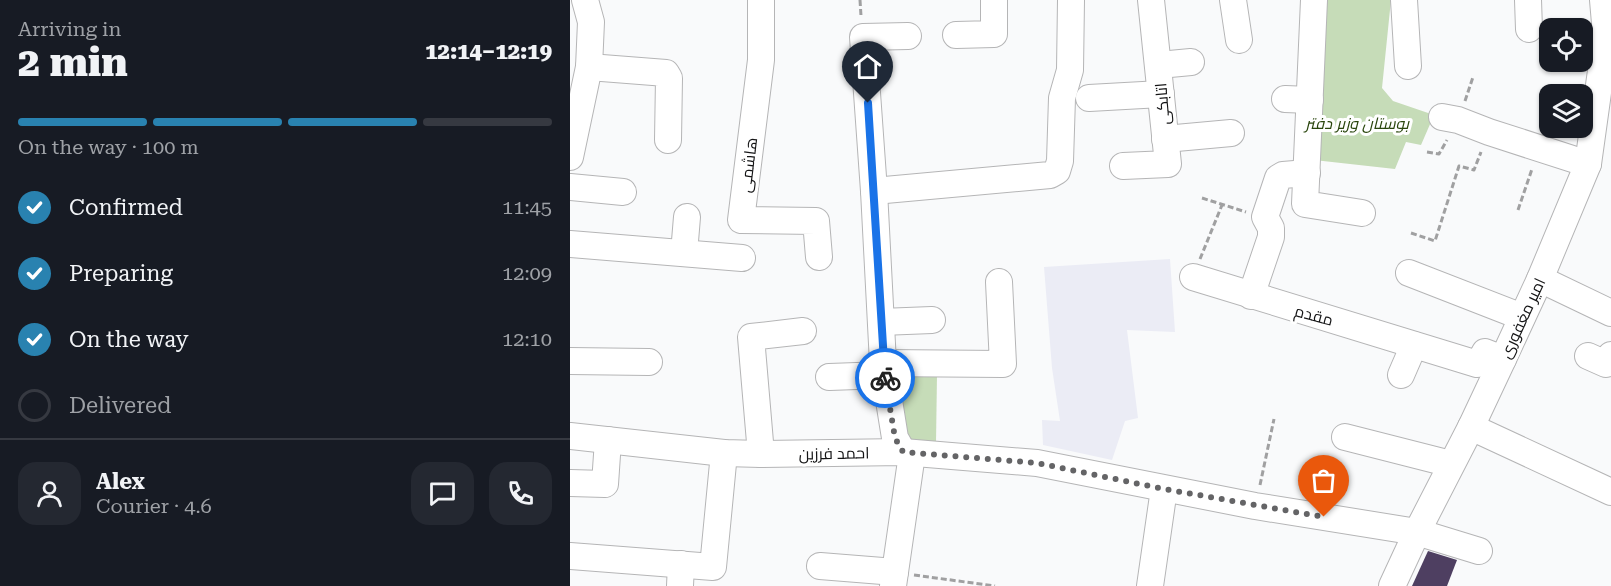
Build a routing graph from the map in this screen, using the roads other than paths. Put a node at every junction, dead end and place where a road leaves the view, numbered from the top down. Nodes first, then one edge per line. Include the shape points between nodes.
1 (761, 0) edge
2 (994, 0) edge
3 (1071, 0) edge
4 (1151, 0) edge
5 (1233, 0) edge
6 (1314, 0) edge
7 (1404, 0) edge
8 (1528, 0) edge
9 (1603, 0) edge
10 (581, 7) edge
11 (1529, 29) dead end
12 (956, 35) dead end
13 (1608, 35) edge
14 (909, 36) dead end
15 (1239, 40) dead end
16 (1191, 62) dead end
17 (1159, 65) junction
18 (1408, 66) dead end
19 (589, 67) junction
20 (1161, 94) junction
21 (1089, 98) dead end
22 (1285, 99) dead end
23 (1310, 100) junction
24 (1442, 117) dead end
25 (1232, 133) dead end
26 (1165, 139) junction
27 (668, 140) dead end
28 (570, 157) edge
29 (1588, 164) junction
30 (1124, 166) dead end
31 (1307, 173) junction
32 (570, 188) edge
33 (874, 191) junction
34 (623, 192) dead end
35 (1362, 213) dead end
36 (687, 217) dead end
37 (570, 244) edge
38 (684, 253) junction
39 (819, 257) dead end
40 (742, 258) dead end
41 (1409, 273) dead end
42 (1193, 277) road end
43 (1540, 279) junction
44 (999, 282) dead end
45 (1251, 296) junction
46 (1611, 313) edge
47 (1522, 317) junction
48 (932, 320) dead end
49 (881, 322) junction
50 (803, 331) dead end
51 (1414, 345) junction
52 (1503, 359) junction
53 (570, 361) edge
54 (649, 362) dead end
55 (884, 369) junction
56 (1401, 375) dead end
57 (829, 377) dead end
58 (1471, 426) junction
59 (570, 436) edge
60 (1345, 437) dead end
61 (608, 440) junction
62 (724, 453) junction
63 (907, 453) junction
64 (761, 454) junction
65 (1452, 464) junction
66 (570, 483) edge
67 (1164, 489) junction
68 (1611, 492) edge
69 (1417, 532) junction
70 (1479, 551) dead end
71 (570, 556) edge
72 (820, 566) dead end
73 (681, 575) edge
74 (894, 579) edge
75 (1152, 586) edge
76 (1392, 586) edge

1 - 39 street, هاشمی via 761,60 741,220 816,221
2 - 12 street via 994,34
3 - 33 street via 1070,70 1062,98 1057,171 1050,175
4 - 17 street, اتابکی
5 - 15 street
6 - 23 street
7 - 18 street
8 - 11 street
9 - 13 street, امیر مغفوری
10 - 19 street via 591,22
13 - 29 street, امیر مغفوری
14 - 33 street via 862,38
16 - 17 street
17 - 20 street, اتابکی
19 - 27 street via 666,73
19 - 28 street
20 - 21 street
20 - 26 street, اتابکی
22 - 23 street
23 - 31 street
24 - 29 street
25 - 26 street
26 - 30 street, اتابکی via 1168,164
29 - 43 street, امیر مغفوری
31 - 35 street via 1305,204
31 - 45 street via 1278,178 1267,219 1271,237
32 - 34 street
33 - 49 street
36 - 38 street
37 - 38 street
38 - 40 street
41 - 47 street
42 - 45 street, مقدم
43 - 46 street
43 - 47 street, امیر مغفوری
44 - 55 street via 1003,364
45 - 51 street, مقدم
47 - 52 street, امیر مغفوری
48 - 49 street
49 - 55 street
50 - 64 street via 750,337
51 - 52 street, مقدم via 1476,364 1485,352
51 - 56 street
52 - 58 street, امیر مغفوری
53 - 54 street
55 - 57 street
55 - 63 street via 895,438
58 - 65 street, امیر مغفوری
58 - 68 street
59 - 61 street, احمد فرزین
60 - 65 street
61 - 62 street, احمد فرزین
61 - 66 street via 605,484
62 - 64 street, احمد فرزین
62 - 73 street via 713,567
63 - 64 street, احمد فرزین
63 - 67 street, احمد فرزین via 1037,463
63 - 74 street
65 - 69 street, امیر مغفوری
67 - 69 street, احمد فرزین
67 - 75 street
69 - 70 street, احمد فرزین
69 - 76 street, امیر مغفوری
71 - 73 street
72 - 74 street

